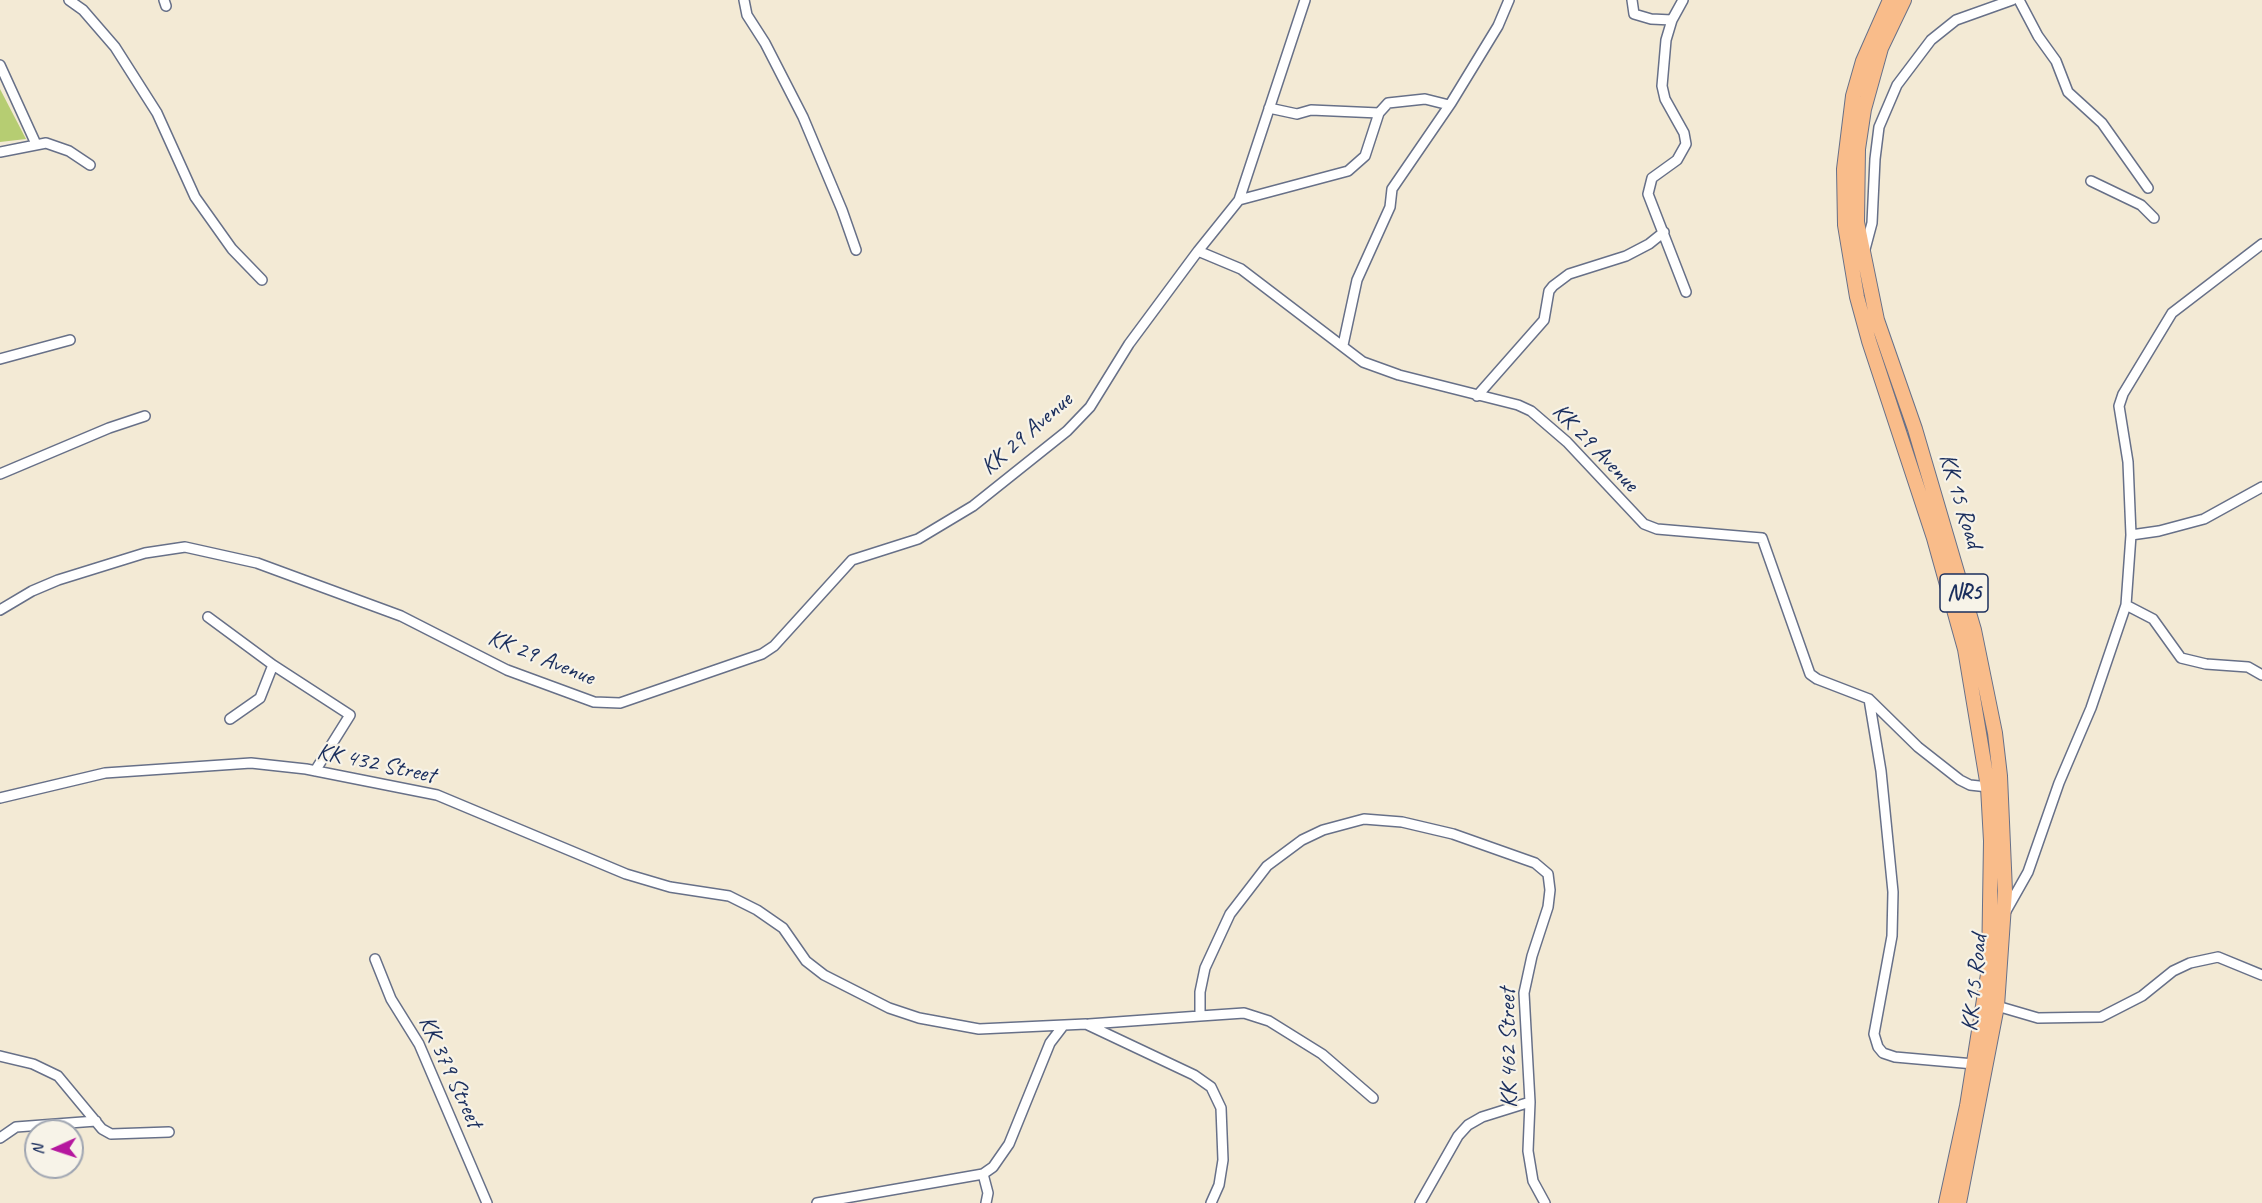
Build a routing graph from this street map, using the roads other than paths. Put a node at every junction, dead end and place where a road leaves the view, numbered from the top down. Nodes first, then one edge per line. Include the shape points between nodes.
1 (69, 0) edge
2 (744, 0) edge
3 (1305, 0) edge
4 (1632, 0) edge
5 (1683, 0) edge
6 (1890, 0) edge
7 (1904, 0) edge
8 (2012, 0) edge
9 (2019, 0) edge
10 (1505, 1) edge
11 (1672, 20) junction
12 (0, 65) edge
13 (1449, 105) junction
14 (1269, 108) junction
15 (1379, 113) junction
16 (36, 144) junction
17 (0, 152) edge
18 (90, 165) dead end
19 (2091, 181) dead end
20 (2148, 188) dead end
21 (1239, 200) junction
22 (2154, 218) dead end
23 (1664, 231) junction
24 (2262, 244) edge
25 (856, 250) dead end
26 (1198, 251) junction
27 (1864, 254) junction
28 (262, 280) dead end
29 (1686, 291) dead end
30 (70, 340) dead end
31 (1342, 345) junction
32 (0, 359) edge
33 (1477, 396) junction
34 (145, 417) dead end
35 (0, 474) edge
36 (2262, 487) edge
37 (2131, 535) junction
38 (2126, 605) junction
39 (0, 610) edge
40 (208, 617) dead end
41 (273, 665) junction
42 (2262, 675) edge
43 (1869, 699) junction
44 (230, 719) dead end
45 (315, 771) junction
46 (1988, 787) junction
47 (0, 798) edge
48 (2004, 914) junction
49 (375, 959) dead end
50 (2262, 975) edge
51 (1997, 1006) junction
52 (1200, 1016) junction
53 (1086, 1024) junction
54 (1063, 1026) junction
55 (0, 1056) edge
56 (1981, 1064) junction
57 (1373, 1098) dead end
58 (1530, 1102) junction
59 (96, 1121) junction
60 (169, 1132) dead end
61 (0, 1138) edge
62 (983, 1174) junction
63 (487, 1203) edge
64 (817, 1203) edge
65 (986, 1203) edge
66 (1211, 1203) edge
67 (1420, 1203) edge
68 (1545, 1203) edge
69 (1946, 1203) edge
70 (1959, 1203) edge

1 - 28 street via 116,47 157,113 195,197 232,249
2 - 25 street via 747,15 802,117
3 - 14 street
4 - 11 street via 1634,14
5 - 11 street
6 - 46 highway, KK 15 Road / NR5 via 1863,61 1853,96 1843,175 1849,256 1869,341 1953,602 1975,698
7 - 27 highway, KK 15 Road / NR5 via 1878,58 1864,109 1856,198
8 - 27 street via 1956,20 1931,40 1897,84 1879,127 1872,223
9 - 20 street via 2056,61 2068,93 2102,123
10 - 13 street via 1498,26
11 - 23 street via 1662,58 1662,86 1686,144 1677,160 1649,182 1648,194
12 - 16 street
13 - 15 street via 1425,99 1388,103
13 - 31 street via 1392,189 1390,207 1357,280
14 - 15 street via 1297,114 1311,110
14 - 21 street
15 - 21 street via 1365,156 1348,171
16 - 17 street
16 - 18 street via 54,145
19 - 22 street via 2141,205
21 - 26 street
23 - 29 street
23 - 33 street via 1626,256 1569,274 1553,286 1544,320
24 - 37 street via 2172,313 2123,394 2119,406 2128,462
26 - 31 street, KK 29 Avenue via 1241,269
26 - 39 street, KK 29 Avenue via 1129,345 1090,407 1059,438 981,499 927,534 852,560 774,646 762,654 620,703 594,702 507,670 401,616 257,563 185,547 145,553 58,580
27 - 48 highway, KK 15 Road / NR5 via 1877,320 1915,429 1974,630 1995,733
30 - 32 street
31 - 33 street, KK 29 Avenue via 1363,362
33 - 43 street, KK 29 Avenue via 1518,405 1538,416 1644,524 1658,529 1762,538 1810,674
34 - 35 street
36 - 37 street via 2204,519
37 - 38 street
38 - 42 street via 2153,619 2181,658 2248,668
38 - 48 street via 2028,872
40 - 41 street
41 - 44 street via 260,698
41 - 45 street via 350,715
43 - 46 street, KK 29 Avenue via 1918,747 1960,780
43 - 56 street via 1881,771 1893,892 1892,936 1874,1034 1883,1053 1895,1057
45 - 47 street, KK 432 Street via 251,763 105,773
45 - 54 street, KK 432 Street via 437,795 626,874 670,887 729,896 783,928 806,961 824,975 889,1008 979,1029
46 - 56 highway, KK 15 Road / NR5 via 1992,889
48 - 51 highway, KK 15 Road / NR5
49 - 63 street, KK 379 Street via 391,999 419,1044
50 - 51 street via 2218,957 2190,963 2173,970 2142,996 2101,1017 2038,1018
51 - 56 highway, KK 15 Road / NR5
52 - 53 street, KK 432 Street
52 - 57 street, KK 432 Street via 1244,1013 1269,1021 1322,1054
52 - 58 street, KK 462 Street via 1205,968 1230,914 1267,866 1302,840 1364,819 1402,822 1453,834 1535,863 1548,874 1548,907 1524,993
53 - 54 street, KK 432 Street
53 - 66 street via 1174,1064 1211,1087 1221,1108 1224,1134 1219,1185
54 - 62 street via 1046,1050 1009,1144
55 - 59 street via 33,1064 58,1076
56 - 69 highway, KK 15 Road / NR5
56 - 70 highway, KK 15 Road / NR5
58 - 67 street via 1468,1125
58 - 68 street, KK 462 Street via 1530,1170
59 - 60 street via 111,1134
59 - 61 street via 16,1128
62 - 64 street
62 - 65 street via 988,1193

